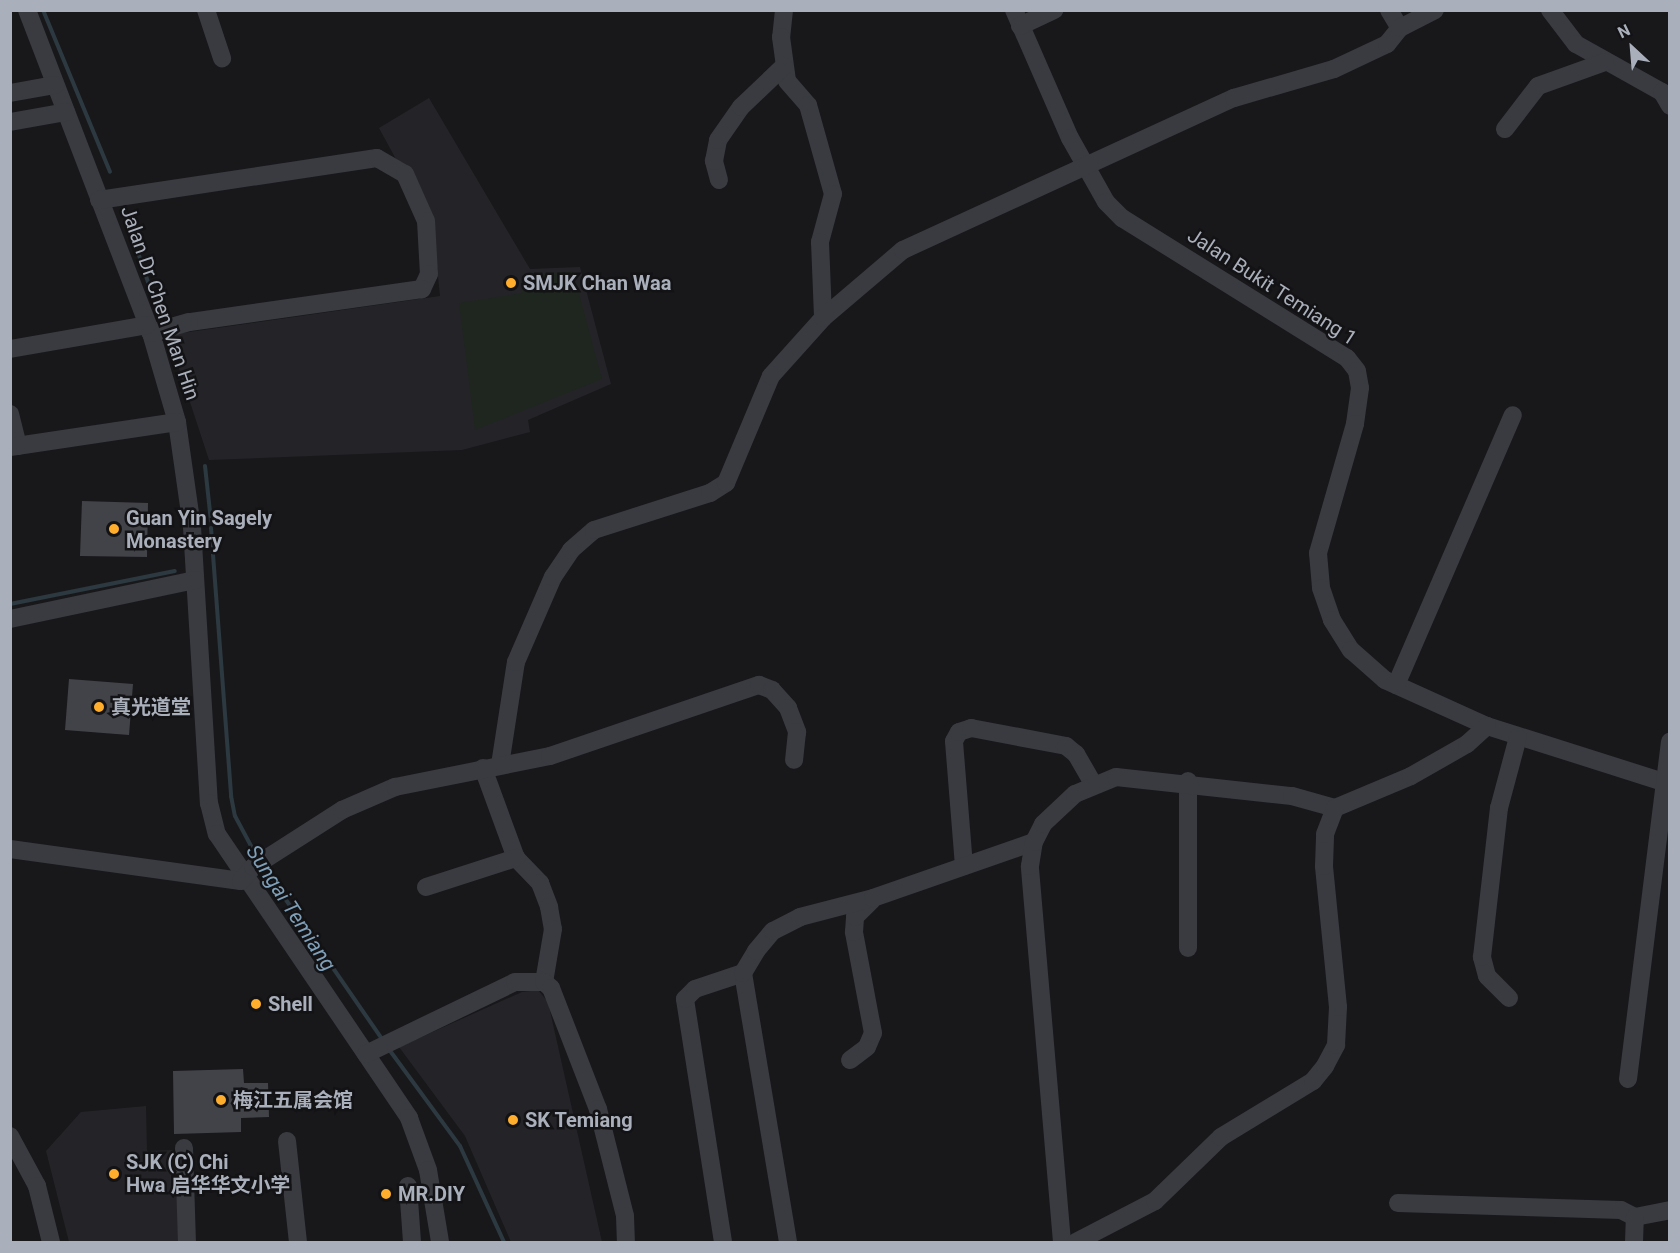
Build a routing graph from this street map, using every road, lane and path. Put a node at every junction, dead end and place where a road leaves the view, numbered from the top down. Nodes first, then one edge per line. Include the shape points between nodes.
1 (27, 10) edge
2 (206, 10) edge
3 (784, 10) edge
4 (1054, 10) edge
5 (1389, 10) edge
6 (1436, 10) edge
7 (1550, 10) edge
8 (1017, 18) edge
9 (1400, 28) junction
10 (222, 58) dead end
11 (1605, 62) junction
12 (783, 66) junction
13 (55, 85) junction
14 (10, 93) edge
15 (1667, 94) edge
16 (66, 112) junction
17 (10, 122) edge
18 (1505, 129) dead end
19 (1084, 168) junction
20 (719, 180) dead end
21 (99, 200) junction
22 (823, 318) junction
23 (149, 329) junction
24 (10, 349) edge
25 (10, 414) edge
26 (1513, 415) dead end
27 (177, 422) junction
28 (14, 446) edge
29 (195, 580) junction
30 (10, 619) edge
31 (1396, 685) junction
32 (1487, 726) junction
33 (1518, 737) junction
34 (1670, 742) edge
35 (794, 760) dead end
36 (492, 766) junction
37 (1188, 781) junction
38 (1093, 783) junction
39 (1666, 783) edge
40 (1335, 808) junction
41 (1034, 842) junction
42 (10, 849) edge
43 (516, 858) junction
44 (964, 866) junction
45 (249, 873) junction
46 (426, 887) dead end
47 (873, 898) junction
48 (1188, 948) dead end
49 (742, 973) junction
50 (544, 982) junction
51 (1509, 999) dead end
52 (371, 1051) junction
53 (850, 1060) dead end
54 (1628, 1079) dead end
55 (10, 1136) edge
56 (287, 1141) dead end
57 (184, 1148) dead end
58 (408, 1186) dead end
59 (1398, 1203) dead end
60 (1670, 1210) edge
61 (1635, 1217) junction
62 (51, 1242) edge
63 (188, 1242) edge
64 (298, 1242) edge
65 (412, 1242) edge
66 (440, 1242) edge
67 (626, 1242) edge
68 (723, 1242) edge
69 (788, 1242) edge
70 (1062, 1242) edge
71 (1076, 1242) edge
72 (1634, 1242) edge

1 - 13 street, Jalan Dr Chen Man Hin
2 - 10 street
3 - 12 street
4 - 8 street
5 - 9 street
6 - 9 street
7 - 11 street via 1565,36
8 - 19 street, Jalan Bukit Temiang 1
9 - 19 street via 1387,44 1334,69 1234,98
11 - 15 street
11 - 18 street via 1538,86
12 - 20 street via 741,107 718,140 714,161
12 - 22 street via 787,81 808,105 833,194 820,242
13 - 14 street
13 - 16 street, Jalan Dr Chen Man Hin
16 - 17 street
16 - 21 street, Jalan Dr Chen Man Hin
19 - 22 street via 903,250
19 - 31 street, Jalan Bukit Temiang 1 via 1122,218 1347,358 1357,371 1360,388 1355,424 1318,553 1321,588 1332,620 1351,650 1371,671
21 - 23 street, Jalan Dr Chen Man Hin
21 - 23 street via 376,158 405,174 426,221 429,274 422,288
22 - 36 street via 771,376 726,483 710,493 594,530 571,549 553,577 516,662
23 - 24 street
23 - 27 street, Jalan Dr Chen Man Hin
25 - 28 street
26 - 31 street
27 - 28 street
27 - 29 street, Jalan Dr Chen Man Hin
29 - 30 street
29 - 45 street, Jalan Dr Chen Man Hin via 209,803 217,834
31 - 32 street, Jalan Bukit Temiang 1
32 - 33 street, Jalan Bukit Temiang 1
32 - 40 street via 1467,744 1411,776
33 - 39 street, Jalan Bukit Temiang 1
33 - 51 street via 1499,808 1482,957 1487,976
34 - 39 street
35 - 36 street via 797,732 788,708 772,690 759,685 582,746
36 - 43 street
36 - 45 street via 395,787 342,810 269,855
37 - 38 street via 1116,777
37 - 40 street via 1292,796
37 - 48 street
38 - 41 street via 1058,808
38 - 44 street via 1076,754 1066,746 971,728 959,732 954,741
39 - 54 street
40 - 71 street via 1325,834 1324,866 1338,1006 1336,1045 1325,1066 1313,1081 1221,1137 1155,1201
41 - 44 street
41 - 70 street via 1030,866
42 - 45 street via 228,882
43 - 46 street
43 - 50 street via 540,883 549,907 553,929
44 - 47 street
45 - 52 street, Jalan Dr Chen Man Hin
47 - 49 street via 800,917 772,931
47 - 53 street via 855,917 854,932 873,1033 867,1047
49 - 68 street via 695,989 685,999
49 - 69 street
50 - 52 street via 515,982
50 - 67 street via 551,988 598,1108 625,1216
52 - 66 street, Jalan Dr Chen Man Hin via 418,1139
55 - 62 street via 37,1186
56 - 64 street
57 - 63 street
58 - 65 street
59 - 61 street via 1621,1210
60 - 61 street
61 - 72 street

